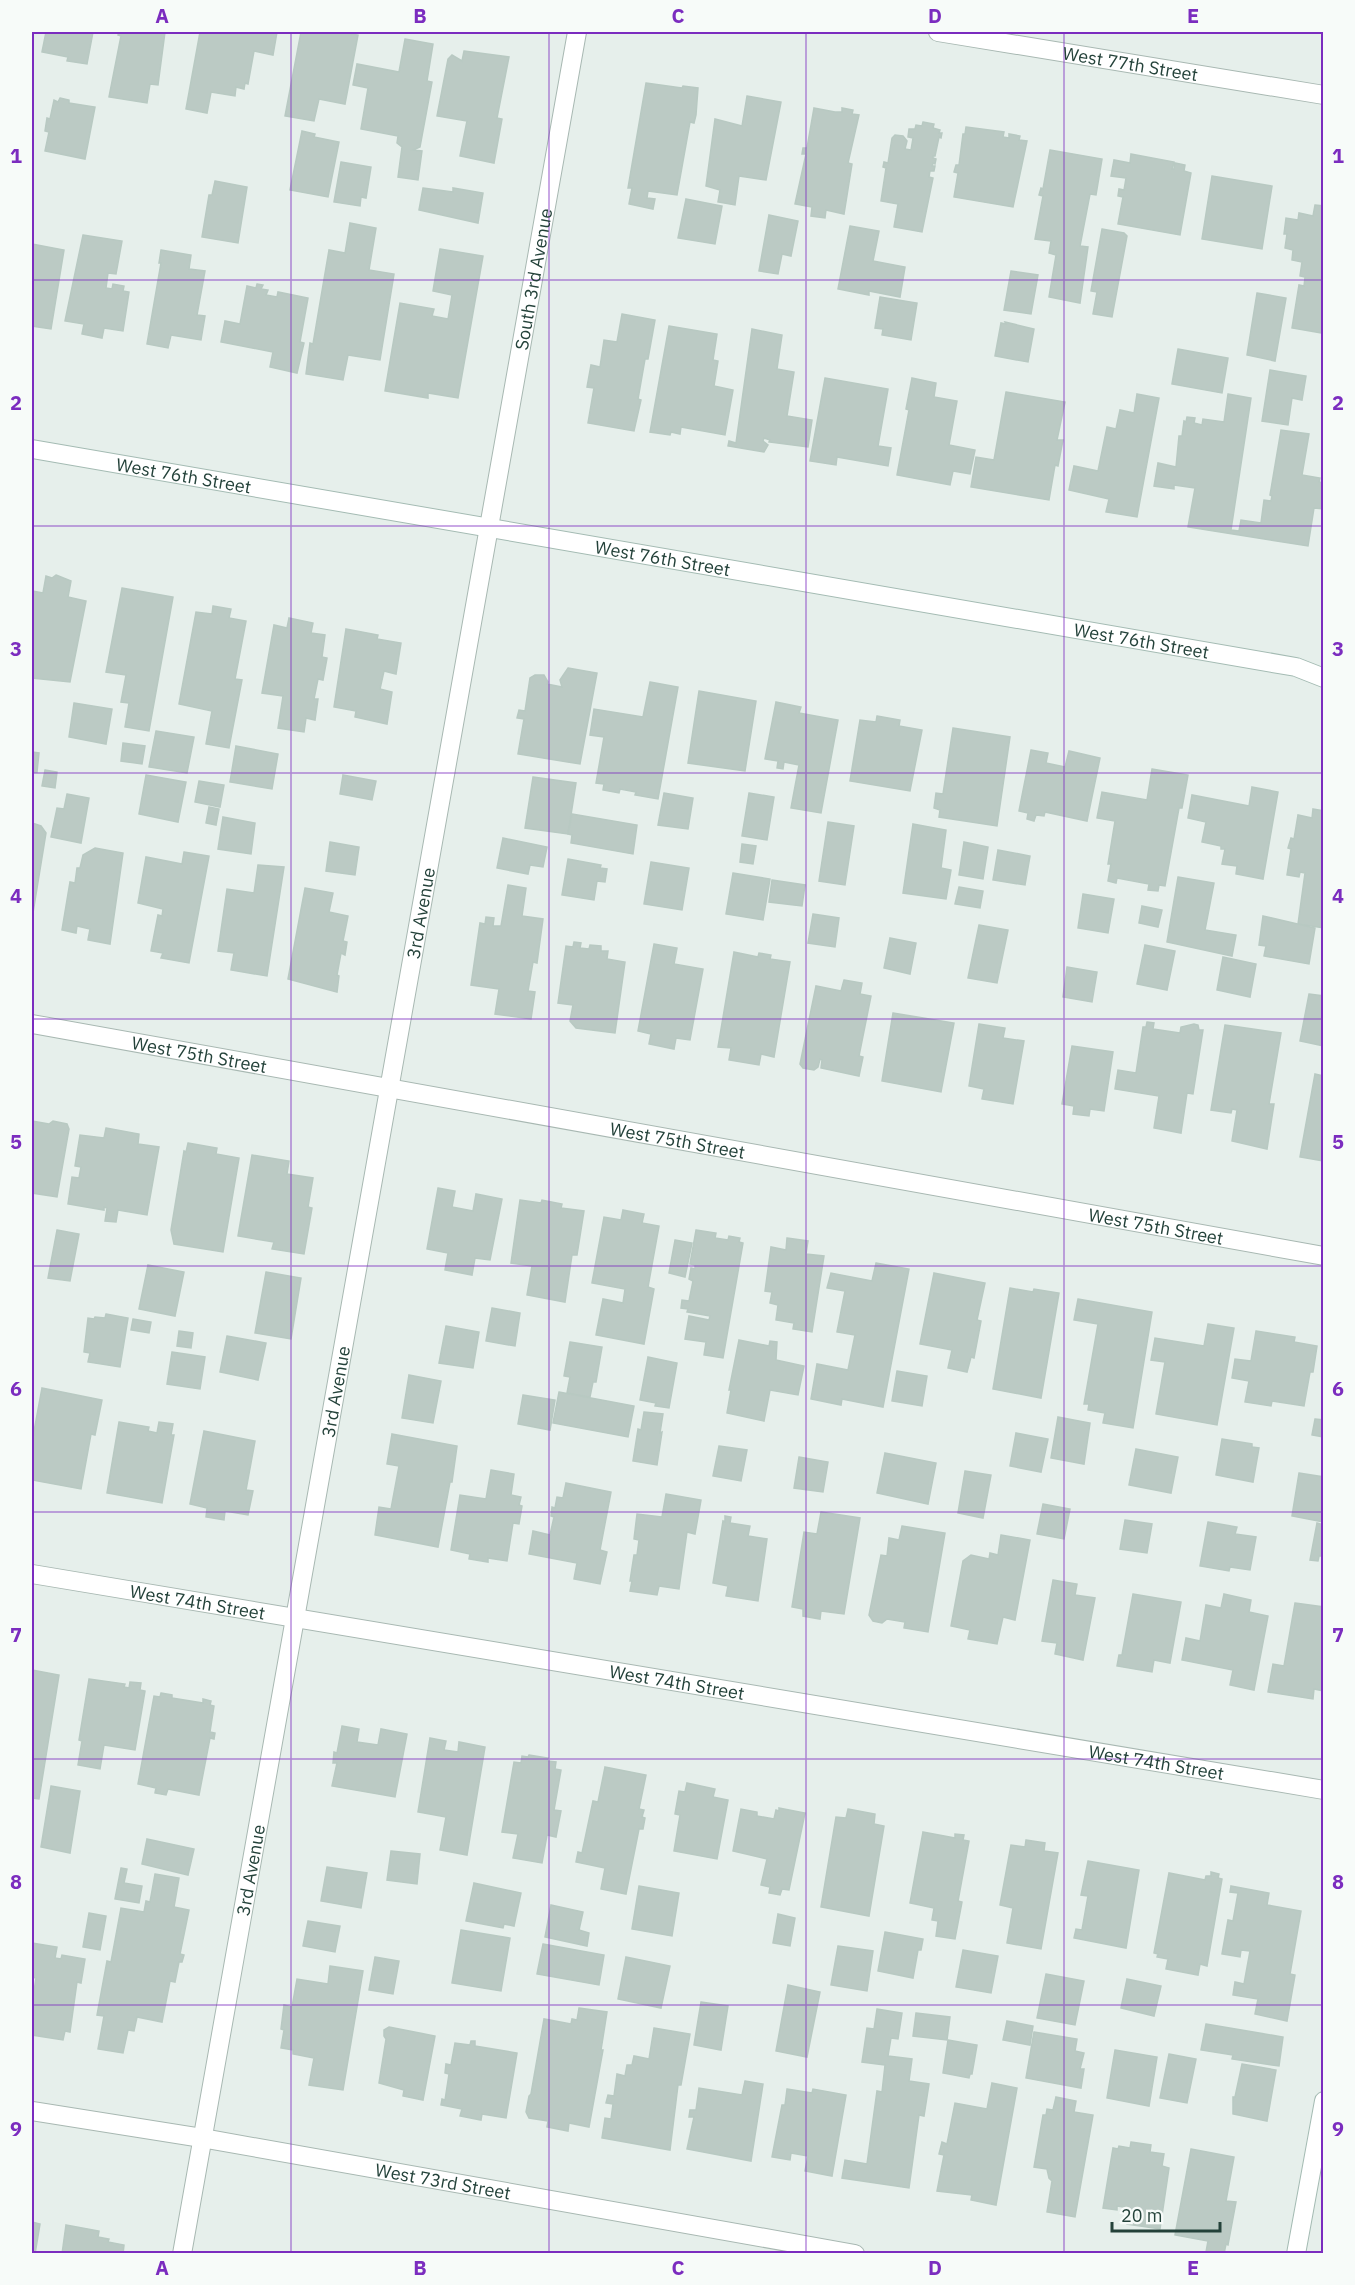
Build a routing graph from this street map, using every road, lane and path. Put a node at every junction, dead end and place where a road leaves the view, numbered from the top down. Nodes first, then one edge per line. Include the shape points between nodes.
1 (577, 32) edge
2 (939, 32) edge
3 (1323, 95) edge
4 (32, 449) edge
5 (490, 528) junction
6 (1323, 665) edge
7 (1296, 667) junction
8 (1323, 678) edge
9 (32, 1024) edge
10 (389, 1088) junction
11 (1323, 1256) edge
12 (32, 1574) edge
13 (293, 1618) junction
14 (1323, 1790) edge
15 (1323, 2101) edge
16 (32, 2110) edge
17 (202, 2138) junction
18 (182, 2253) edge
19 (855, 2253) edge
20 (1296, 2253) edge

1 - 5 street, South 3rd Avenue
2 - 3 street, West 77th Street
4 - 5 street, West 76th Street
5 - 7 street, West 76th Street
5 - 10 street, 3rd Avenue
6 - 7 street, West 76th Street
7 - 8 street, West 76th Street
9 - 10 street, West 75th Street
10 - 11 street, West 75th Street
10 - 13 street, 3rd Avenue
12 - 13 street, West 74th Street
13 - 14 street, West 74th Street
13 - 17 street, 3rd Avenue
15 - 20 street
16 - 17 street, West 73rd Street
17 - 18 street, 3rd Avenue
17 - 19 street, West 73rd Street

